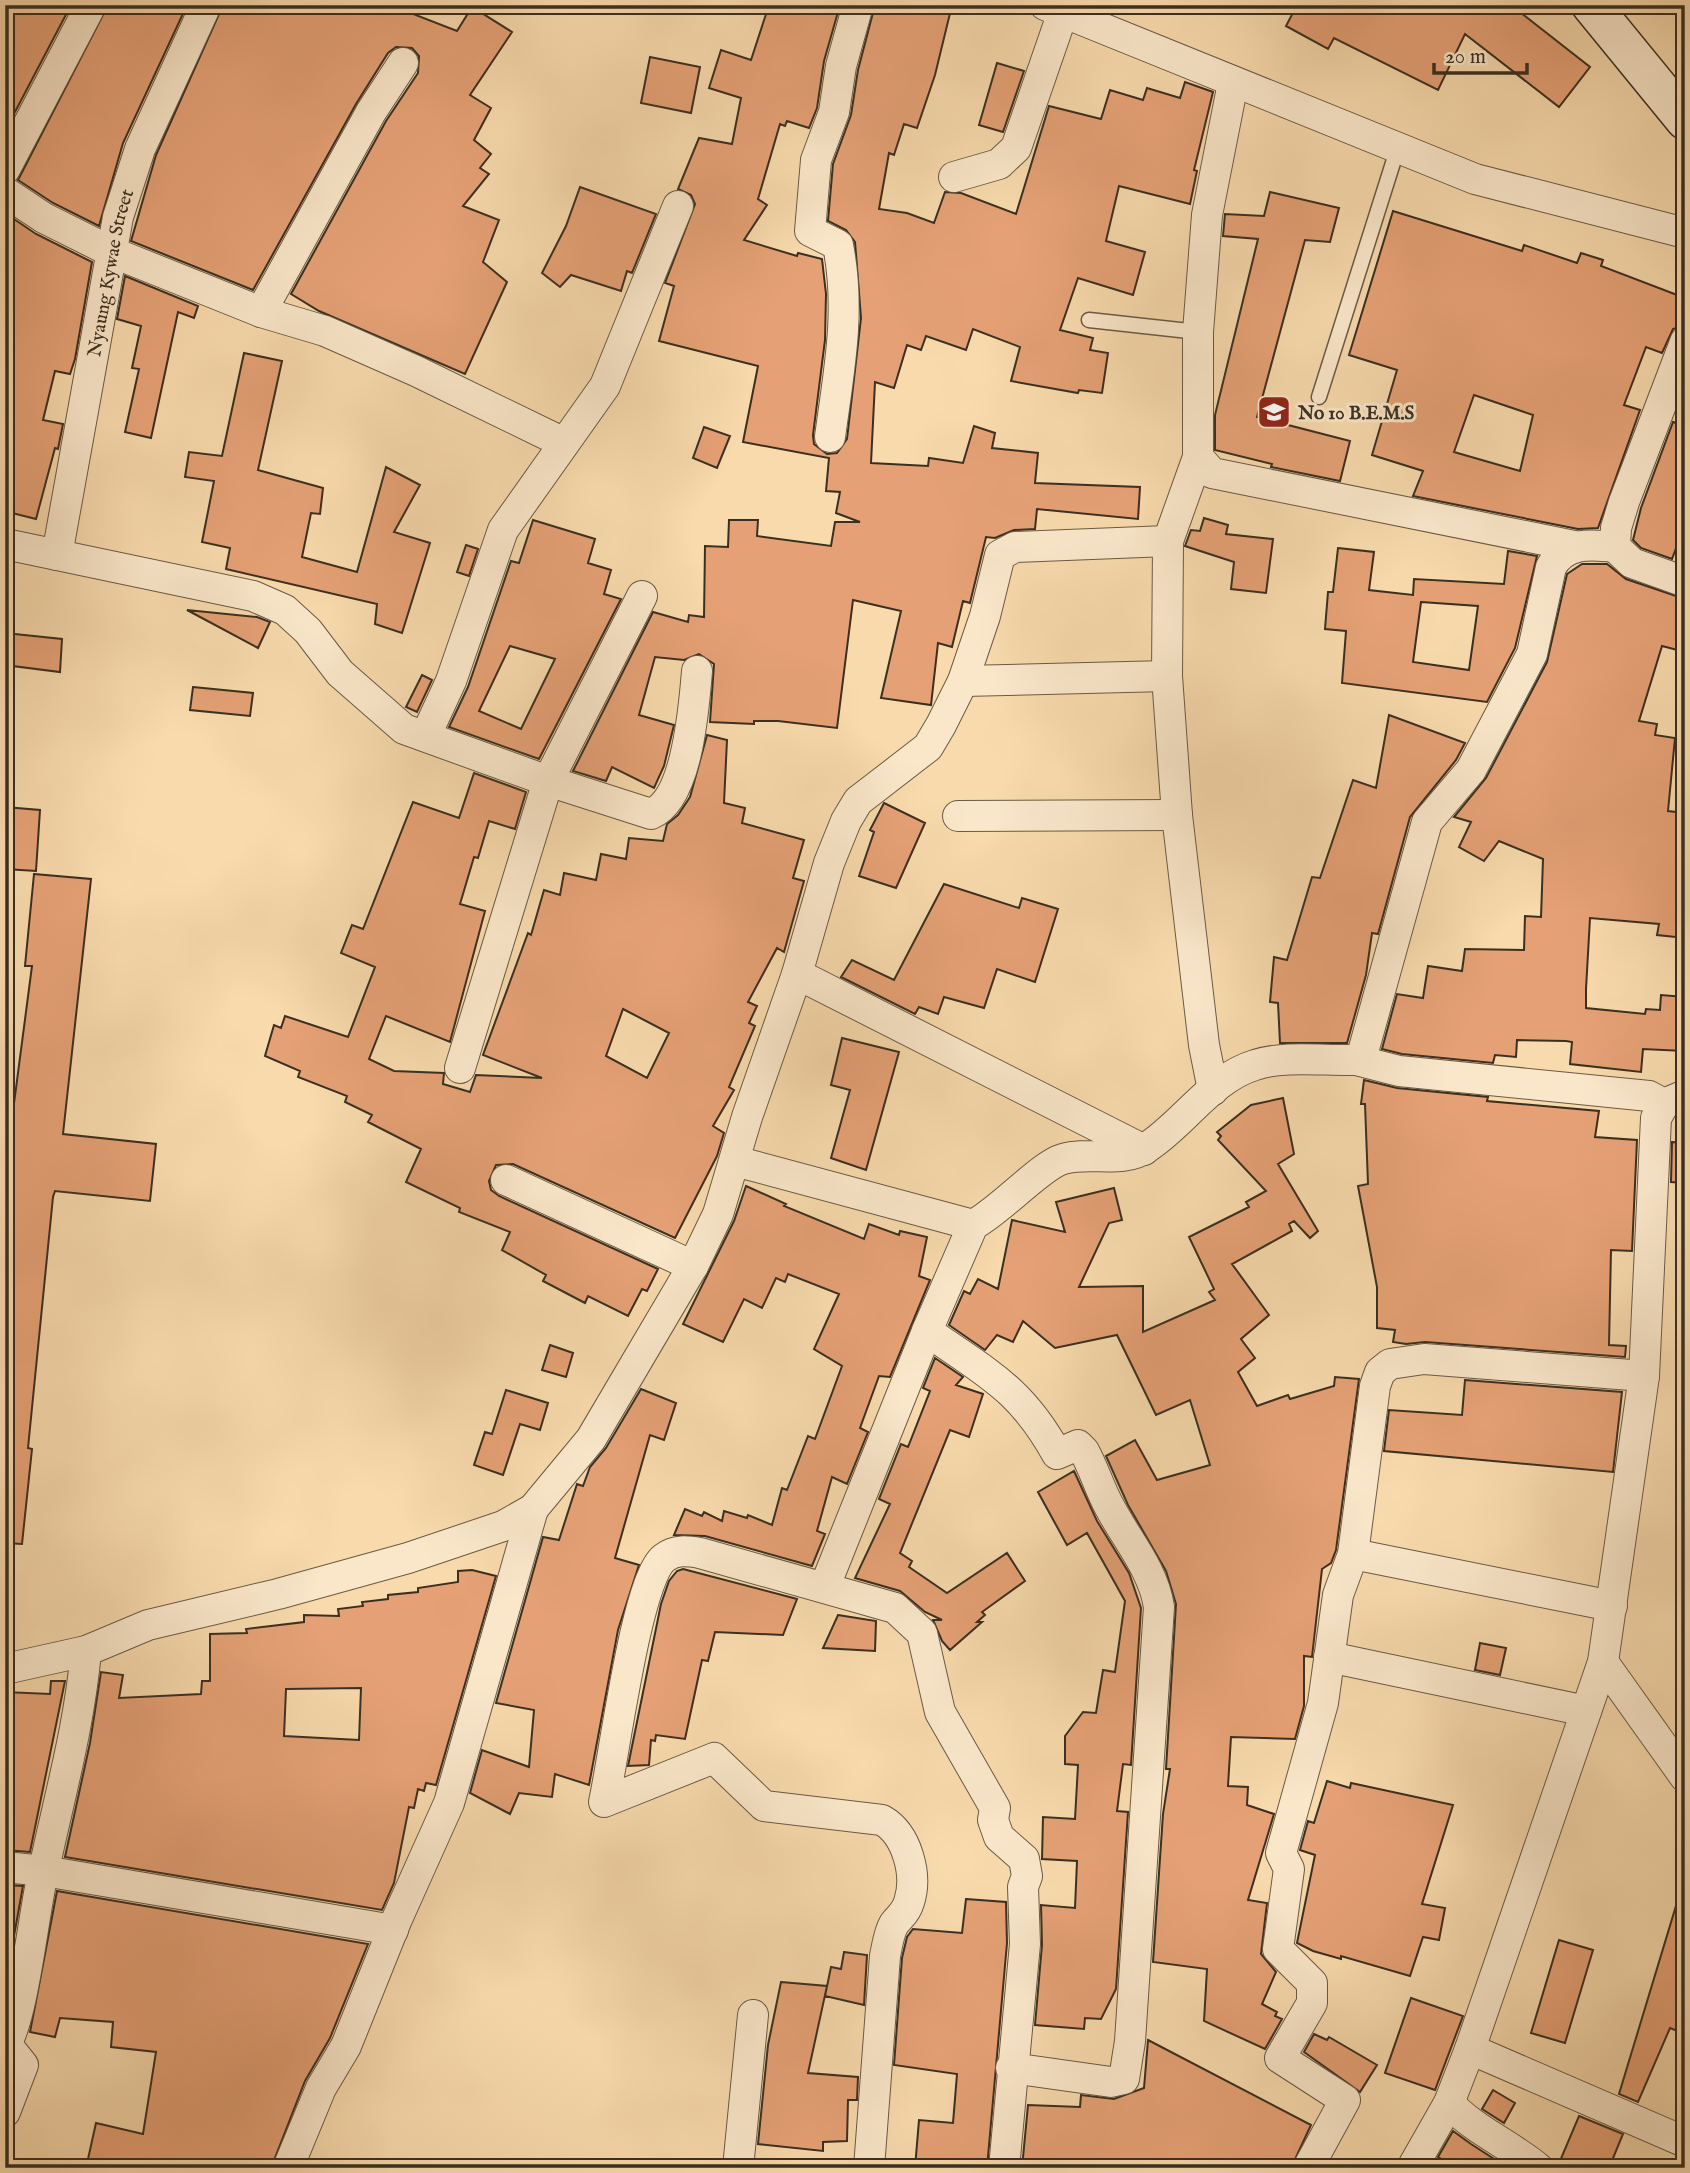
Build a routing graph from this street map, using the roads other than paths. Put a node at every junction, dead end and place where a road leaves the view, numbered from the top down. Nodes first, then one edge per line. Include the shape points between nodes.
1 (91, 5) edge
2 (206, 5) edge
3 (858, 5) edge
4 (1591, 5) edge
5 (1054, 9) edge
6 (403, 63) dead end
7 (1233, 83) junction
8 (1685, 120) edge
9 (1398, 147) junction
10 (5, 169) edge
11 (954, 177) dead end
12 (5, 192) edge
13 (678, 206) dead end
14 (1685, 233) edge
15 (114, 253) junction
16 (261, 312) junction
17 (1089, 320) dead end
18 (1198, 332) junction
19 (1685, 342) edge
20 (1319, 397) dead end
21 (830, 437) dead end
22 (565, 443) junction
23 (1198, 457) junction
24 (1168, 541) junction
25 (5, 544) edge
26 (1574, 546) junction
27 (1615, 547) junction
28 (58, 555) junction
29 (1685, 582) edge
30 (642, 596) dead end
31 (697, 671) dead end
32 (1167, 676) junction
33 (963, 681) junction
34 (426, 735) junction
35 (548, 781) junction
36 (1177, 815) junction
37 (958, 816) dead end
38 (797, 974) junction
39 (1356, 1060) junction
40 (460, 1068) dead end
41 (1213, 1090) junction
42 (1674, 1100) edge
43 (1144, 1150) junction
44 (735, 1161) junction
45 (506, 1180) dead end
46 (974, 1225) junction
47 (693, 1266) junction
48 (927, 1331) junction
49 (1644, 1376) junction
50 (533, 1509) junction
51 (1353, 1555) junction
52 (825, 1586) junction
53 (1612, 1606) junction
54 (86, 1651) junction
55 (1329, 1657) junction
56 (1603, 1662) junction
57 (5, 1669) edge
58 (1587, 1712) junction
59 (1685, 1777) edge
60 (5, 1867) edge
61 (44, 1871) junction
62 (393, 1930) junction
63 (753, 2015) dead end
64 (6, 2045) edge
65 (1470, 2049) junction
66 (1011, 2068) junction
67 (1450, 2103) junction
68 (5, 2112) edge
69 (1685, 2142) edge
70 (1526, 2164) edge
71 (289, 2168) edge
72 (738, 2168) edge
73 (869, 2168) edge
74 (1004, 2168) edge
75 (1308, 2168) edge
76 (1412, 2168) edge

1 - 10 street
2 - 15 street, Nyaung Kywae Street via 140,149 118,217
3 - 21 street via 811,189 810,231 838,245 846,315
4 - 8 main road
5 - 7 street
5 - 11 street via 1016,148 999,164
6 - 16 street via 371,112
7 - 9 street
7 - 18 street via 1207,215
9 - 14 street via 1475,179
9 - 20 lane
12 - 15 street via 44,218
13 - 22 street via 610,377
15 - 16 street
15 - 28 street, Nyaung Kywae Street
16 - 22 street via 348,341
17 - 18 lane
18 - 23 street
19 - 27 street via 1624,502
22 - 34 street via 503,530 451,681
23 - 24 street
23 - 26 street via 1212,473
24 - 32 street
24 - 33 street via 1015,547 1000,555
25 - 28 street
26 - 27 street
26 - 39 street via 1556,558 1551,568 1532,654 1478,757 1427,822 1367,1040
27 - 29 street via 1632,563
28 - 34 street via 253,596 285,610 369,701 404,729
30 - 35 street
31 - 35 street via 689,749 660,810 651,814
32 - 33 street
32 - 36 street
33 - 38 street via 928,747 858,801 846,821
34 - 35 street
35 - 40 street
36 - 37 street
36 - 41 street
38 - 43 street
38 - 44 street
39 - 41 street via 1258,1064
39 - 42 street via 1399,1071
41 - 43 street
42 - 49 street via 1656,1118
43 - 46 street via 1115,1158 1061,1159
44 - 46 street
44 - 47 street via 718,1214
45 - 47 street
46 - 48 street
47 - 50 street via 591,1439
48 - 52 street
48 - 66 street via 1019,1397 1057,1454 1078,1445 1084,1451 1106,1500 1153,1581 1159,1607 1124,2079 1111,2082
49 - 51 street via 1424,1359 1390,1364 1380,1373 1369,1414
49 - 53 street
50 - 54 street via 503,1526 408,1558 148,1625
50 - 62 street via 449,1803
51 - 53 street
51 - 55 street via 1338,1595
52 - 66 street via 895,1608 922,1633 940,1712 995,1808 993,1820 999,1837 1024,1859 1025,1944
52 - 73 street via 700,1553 680,1551 666,1556 656,1566 636,1631 604,1802 714,1758 764,1806 882,1820 894,1827 908,1854 912,1884 905,1914 894,1924 885,1956
53 - 56 street
54 - 57 street
54 - 61 street via 81,1708
55 - 58 street
55 - 75 street via 1323,1703 1281,1853 1289,1869 1278,1949 1312,1983 1312,2003 1280,2058 1345,2100
56 - 58 street
56 - 59 street
58 - 65 street
60 - 61 street
61 - 62 street
61 - 64 street via 25,1977
62 - 71 street
63 - 72 street
64 - 68 street via 23,2065
65 - 67 street
65 - 69 street
66 - 74 street
67 - 70 street via 1463,2118
67 - 76 street

